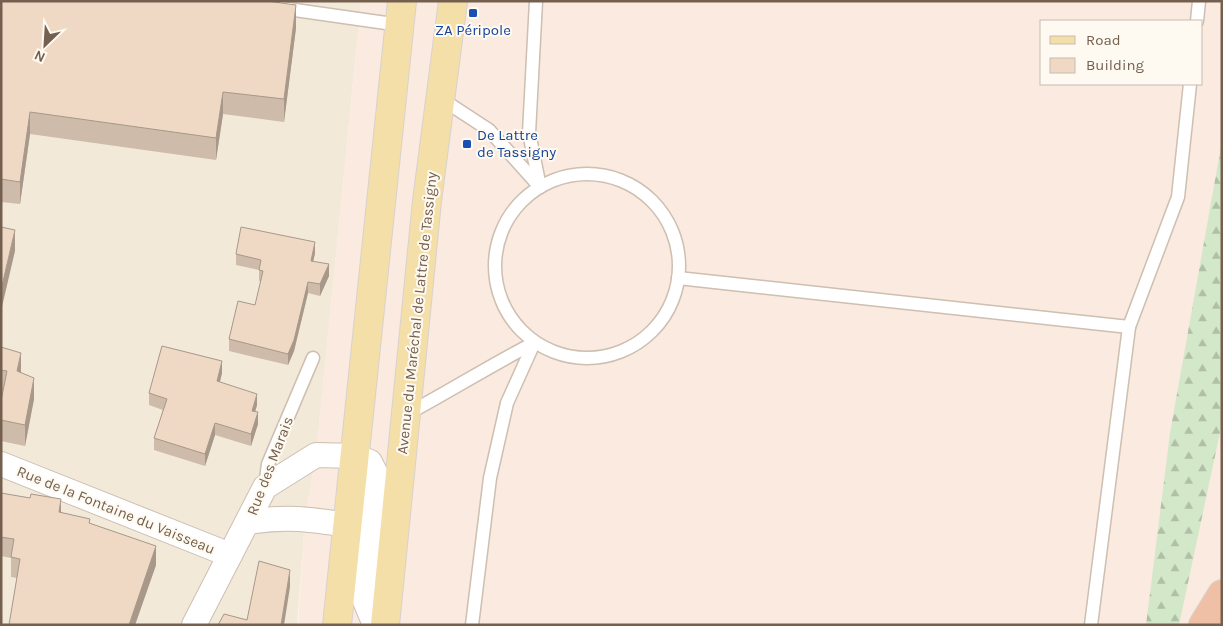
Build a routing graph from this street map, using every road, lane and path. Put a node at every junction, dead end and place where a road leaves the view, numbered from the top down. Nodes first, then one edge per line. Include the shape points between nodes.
1 (453, 1) edge
2 (536, 1) edge
3 (1199, 1) edge
4 (266, 6) edge
5 (401, 13) edge
6 (1197, 20) edge
7 (1190, 85) edge
8 (439, 97) junction
9 (540, 187) junction
10 (678, 278) junction
11 (1129, 327) junction
12 (534, 343) junction
13 (313, 358) dead end
14 (407, 414) junction
15 (355, 456) junction
16 (1, 464) edge
17 (265, 487) junction
18 (248, 522) junction
19 (347, 525) junction
20 (230, 555) junction
21 (1222, 594) edge
22 (194, 625) edge
23 (337, 625) edge
24 (375, 625) edge
25 (385, 625) edge
26 (472, 625) edge
27 (1091, 625) edge
28 (1203, 625) edge

1 - 8 main road, Avenue du Maréchal de Lattre de Tassigny
2 - 9 lane via 529,133
3 - 6 lane
4 - 5 lane
5 - 15 main road
7 - 11 lane via 1178,197
8 - 9 lane via 489,130
8 - 14 main road, Avenue du Maréchal de Lattre de Tassigny
9 - 10 lane via 559,178 586,175 619,180 638,190 666,219 678,257
9 - 12 lane via 510,215 500,233 494,273 498,293 507,312
10 - 11 lane
10 - 12 lane via 664,317 634,346 615,354 573,358
11 - 27 lane
12 - 14 lane
12 - 26 lane via 507,403 490,478
13 - 17 lane, Rue des Marais via 268,464
14 - 25 main road, Avenue du Maréchal de Lattre de Tassigny
15 - 17 street via 316,454
15 - 19 main road
15 - 24 street via 370,462 377,476 366,576 366,601
16 - 20 street, Rue de la Fontaine du Vaisseau
17 - 18 street, Rue des Marais
18 - 19 street via 279,517
18 - 20 street, Rue des Marais
19 - 23 main road
20 - 22 street, Rue des Marais
21 - 28 highway

